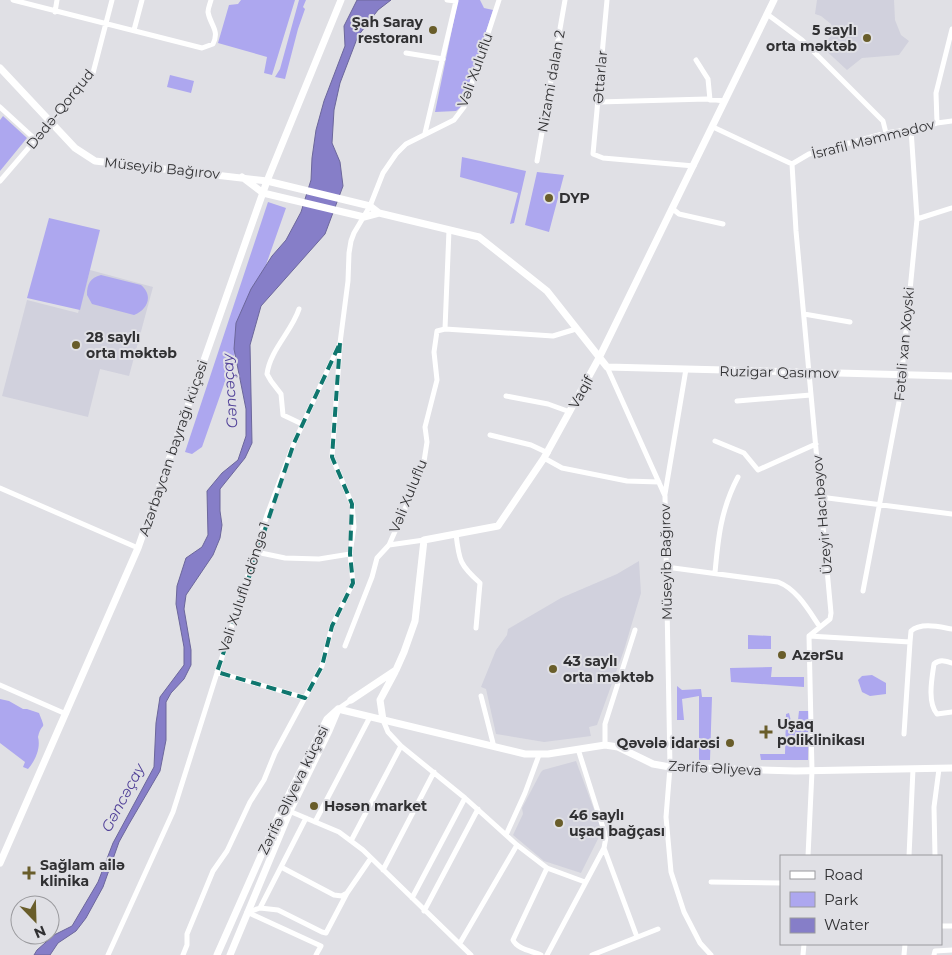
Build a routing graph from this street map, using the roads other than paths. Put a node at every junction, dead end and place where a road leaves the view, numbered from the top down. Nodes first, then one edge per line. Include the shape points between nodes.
1 (14, 0) edge
2 (57, 0) edge
3 (112, 0) edge
4 (142, 0) edge
5 (211, 0) edge
6 (341, 0) edge
7 (447, 0) edge
8 (499, 0) edge
9 (565, 0) edge
10 (607, 0) edge
11 (774, 0) edge
12 (55, 12) junction
13 (767, 14) junction
14 (106, 23) junction
15 (952, 29) edge
16 (134, 30) junction
17 (406, 53) dead end
18 (443, 59) junction
19 (696, 60) dead end
20 (1, 70) edge
21 (710, 100) junction
22 (725, 101) junction
23 (598, 102) junction
24 (1, 111) edge
25 (952, 121) edge
26 (51, 123) junction
27 (937, 123) junction
28 (713, 127) junction
29 (911, 128) junction
30 (426, 133) junction
31 (886, 133) junction
32 (36, 140) junction
33 (536, 161) dead end
34 (792, 164) junction
35 (694, 166) junction
36 (241, 177) junction
37 (0, 180) edge
38 (267, 181) junction
39 (263, 193) junction
40 (370, 206) junction
41 (952, 208) edge
42 (673, 209) junction
43 (379, 213) junction
44 (364, 217) junction
45 (917, 219) junction
46 (723, 224) dead end
47 (449, 230) junction
48 (299, 309) dead end
49 (804, 314) junction
50 (850, 322) dead end
51 (445, 329) junction
52 (576, 329) junction
53 (340, 343) junction
54 (599, 358) junction
55 (606, 367) junction
56 (686, 369) junction
57 (809, 372) junction
58 (903, 375) junction
59 (952, 376) edge
60 (811, 395) junction
61 (506, 396) dead end
62 (737, 401) dead end
63 (570, 412) junction
64 (302, 424) junction
65 (490, 435) dead end
66 (715, 441) dead end
67 (816, 444) junction
68 (546, 456) junction
69 (738, 477) dead end
70 (658, 482) junction
71 (0, 488) edge
72 (664, 496) junction
73 (820, 497) junction
74 (879, 505) junction
75 (952, 514) edge
76 (456, 534) junction
77 (424, 540) junction
78 (389, 545) junction
79 (138, 548) junction
80 (256, 552) junction
81 (350, 554) junction
82 (666, 567) junction
83 (715, 574) junction
84 (863, 591) dead end
85 (820, 627) junction
86 (476, 628) dead end
87 (952, 629) edge
88 (635, 630) dead end
89 (809, 636) junction
90 (910, 642) junction
91 (345, 646) dead end
92 (952, 664) edge
93 (396, 670) junction
94 (217, 672) junction
95 (0, 685) edge
96 (481, 696) dead end
97 (305, 698) junction
98 (351, 700) joint
99 (338, 709) junction
100 (952, 712) edge
101 (66, 714) junction
102 (370, 717) junction
103 (383, 720) junction
104 (904, 734) dead end
105 (605, 745) junction
106 (401, 746) junction
107 (494, 747) junction
108 (578, 749) junction
109 (539, 755) junction
110 (670, 767) junction
111 (939, 768) junction
112 (952, 768) edge
113 (913, 769) junction
114 (812, 771) junction
115 (434, 772) junction
116 (465, 798) junction
117 (282, 808) junction
118 (478, 809) junction
119 (290, 811) junction
120 (306, 818) junction
121 (315, 822) junction
122 (506, 835) junction
123 (352, 841) junction
124 (517, 845) junction
125 (604, 848) junction
126 (808, 855) edge
127 (909, 855) edge
128 (934, 855) edge
129 (371, 858) junction
130 (1, 859) edge
131 (281, 867) junction
132 (547, 868) junction
133 (384, 870) junction
134 (585, 882) junction
135 (711, 882) dead end
136 (780, 883) edge
137 (347, 893) junction
138 (412, 898) junction
139 (260, 908) junction
140 (424, 911) junction
141 (247, 912) junction
142 (658, 929) dead end
143 (637, 937) junction
144 (460, 943) junction
145 (952, 950) edge
146 (108, 955) edge
147 (183, 955) edge
148 (217, 955) edge
149 (230, 955) edge
150 (316, 955) edge
151 (471, 955) edge
152 (541, 955) edge
153 (547, 955) edge
154 (592, 955) edge
155 (711, 955) edge
156 (934, 955) edge

1 - 12 street
2 - 12 street
3 - 14 street, Dədə-Qorqud
4 - 16 street
5 - 16 street via 208,12 215,32 210,46 202,48
6 - 38 street, Azərbaycan bayrağı küçəsi
7 - 18 street via 456,2
8 - 30 street, Vəli Xuluflu via 464,106 454,120
9 - 33 street, Nizami dalan 2
10 - 23 street, Əttarlar
11 - 13 street, Vaqif
12 - 14 street
13 - 22 street, Vaqif
13 - 31 street via 823,60 883,121
14 - 16 street
14 - 26 street, Dədə-Qorqud via 92,73
15 - 27 street via 936,93
17 - 18 street
18 - 30 street
19 - 21 street via 708,79
20 - 26 street, Müseyib Bağırov
21 - 22 street
21 - 23 street
22 - 28 street, Vaqif
23 - 35 street, Əttarlar via 593,154 603,158
24 - 32 street
25 - 27 street, İsrafil Məmmədov
26 - 32 street, Dədə-Qorqud
26 - 36 street, Müseyib Bağırov via 75,148 95,160
27 - 29 street, İsrafil Məmmədov
28 - 34 street
28 - 35 street, Vaqif
29 - 31 street, İsrafil Məmmədov
29 - 45 street, Fətəli xan Xoyski
30 - 40 street, Vəli Xuluflu via 396,154 383,173
31 - 34 street, İsrafil Məmmədov via 809,154
32 - 37 street, Dədə-Qorqud
34 - 49 street, Üzeyir Hacıbəyov
35 - 42 street, Vaqif
36 - 38 street, Müseyib Bağırov
36 - 39 street, Müseyib Bağırov
38 - 39 street, Azərbaycan bayrağı küçəsi
38 - 40 street, Müseyib Bağırov
39 - 44 street, Müseyib Bağırov
39 - 79 street, Azərbaycan bayrağı küçəsi
40 - 43 street, Müseyib Bağırov
40 - 44 street, Vəli Xuluflu
41 - 45 street
42 - 46 street via 679,214
42 - 54 street, Vaqif
43 - 44 street, Müseyib Bağırov
43 - 47 street, Müseyib Bağırov
44 - 53 street, Vəli Xuluflu döngə 1 via 351,241
45 - 58 street, Fətəli xan Xoyski
47 - 51 street, Vəli Xuluflu
47 - 52 street, Müseyib Bağırov via 480,238 547,291
48 - 64 street via 267,374 282,394 283,415
49 - 50 street
49 - 57 street, Üzeyir Hacıbəyov
51 - 52 street via 553,336
51 - 78 street, Vəli Xuluflu via 437,331 434,352 437,380 426,427 428,442 423,468
52 - 54 street, Müseyib Bağırov
53 - 64 street, Vəli Xuluflu döngə 1
53 - 81 street via 332,457 352,504 354,527
54 - 55 street, Müseyib Bağırov
54 - 63 street, Vaqif
55 - 56 street, Ruzigar Qasımov
55 - 70 street, Müseyib Bağırov
56 - 57 street, Ruzigar Qasımov
56 - 72 street
57 - 58 street, Ruzigar Qasımov
57 - 60 street, Üzeyir Hacıbəyov
58 - 59 street, Ruzigar Qasımov
58 - 74 street, Fətəli xan Xoyski
60 - 62 street
60 - 67 street, Üzeyir Hacıbəyov
61 - 63 street
63 - 68 street, Vaqif
64 - 80 street, Vəli Xuluflu döngə 1
65 - 68 street via 531,445
66 - 67 street via 744,453 758,470
67 - 73 street, Üzeyir Hacıbəyov
68 - 70 street via 562,468 626,481
68 - 76 street, Vaqif via 498,526
69 - 83 street via 724,510
70 - 72 street, Müseyib Bağırov
71 - 79 street
72 - 82 street, Müseyib Bağırov
73 - 74 street
73 - 85 street, Üzeyir Hacıbəyov via 831,613 830,619
74 - 75 street
74 - 84 street, Fətəli xan Xoyski
76 - 77 street, Vaqif
76 - 86 street via 460,560 480,584
77 - 78 street, Vəli Xuluflu
77 - 93 street via 415,621
78 - 91 street via 377,558
79 - 101 street, Azərbaycan bayrağı küçəsi
80 - 81 street via 286,558 319,559
80 - 94 street, Vəli Xuluflu döngə 1
81 - 97 street via 354,583 332,626 322,666
82 - 83 street
82 - 110 street, Müseyib Bağırov
83 - 85 street via 786,585
85 - 89 street, Üzeyir Hacıbəyov
87 - 90 street via 916,628 911,631
88 - 105 street via 605,724
89 - 90 street
89 - 114 street
90 - 104 street
92 - 100 street via 942,660 934,664 932,703 937,714
93 - 98 street
93 - 103 street via 380,700
94 - 97 street
94 - 146 street, Vəli Xuluflu döngə 1 via 173,812
95 - 101 street
96 - 107 street
97 - 147 street via 227,851 213,871 187,934
98 - 99 street
99 - 102 street, Zərifə Əliyeva
99 - 117 street, Zərifə Əliyeva küçəsi via 327,719
99 - 119 street, Zərifə Əliyeva küçəsi
101 - 130 street, Azərbaycan bayrağı küçəsi
102 - 103 street, Zərifə Əliyeva
102 - 121 street
103 - 106 street via 388,732
103 - 107 street, Zərifə Əliyeva
105 - 108 street, Zərifə Əliyeva
105 - 110 street, Zərifə Əliyeva via 618,747 653,764
106 - 115 street
106 - 123 street
107 - 109 street, Zərifə Əliyeva
108 - 109 street, Zərifə Əliyeva
108 - 125 street via 606,837
109 - 122 street
110 - 114 street, Zərifə Əliyeva
110 - 155 street, Müseyib Bağırov via 666,817 671,872 684,912 700,943
111 - 112 street, Zərifə Əliyeva
111 - 113 street, Zərifə Əliyeva
111 - 128 street via 934,806
113 - 114 street, Zərifə Əliyeva
113 - 127 street
114 - 126 street
115 - 116 street
115 - 133 street
116 - 118 street
116 - 138 street
117 - 119 street
117 - 148 street, Zərifə Əliyeva küçəsi
118 - 122 street
118 - 140 street
119 - 120 street
119 - 141 street, Zərifə Əliyeva küçəsi
120 - 121 street
120 - 131 street
121 - 123 street
122 - 124 street
123 - 129 street
124 - 132 street
124 - 144 street
125 - 134 street
125 - 143 street
129 - 133 street
129 - 137 street
131 - 137 street via 334,895
131 - 139 street
132 - 134 street
132 - 152 street via 513,940 515,944
133 - 138 street
134 - 153 street
135 - 136 street
137 - 139 street via 326,933 278,910
138 - 140 street
139 - 141 street
140 - 144 street
141 - 149 street, Zərifə Əliyeva küçəsi
141 - 150 street via 320,946
142 - 143 street
143 - 154 street
144 - 151 street
145 - 156 street via 938,950

